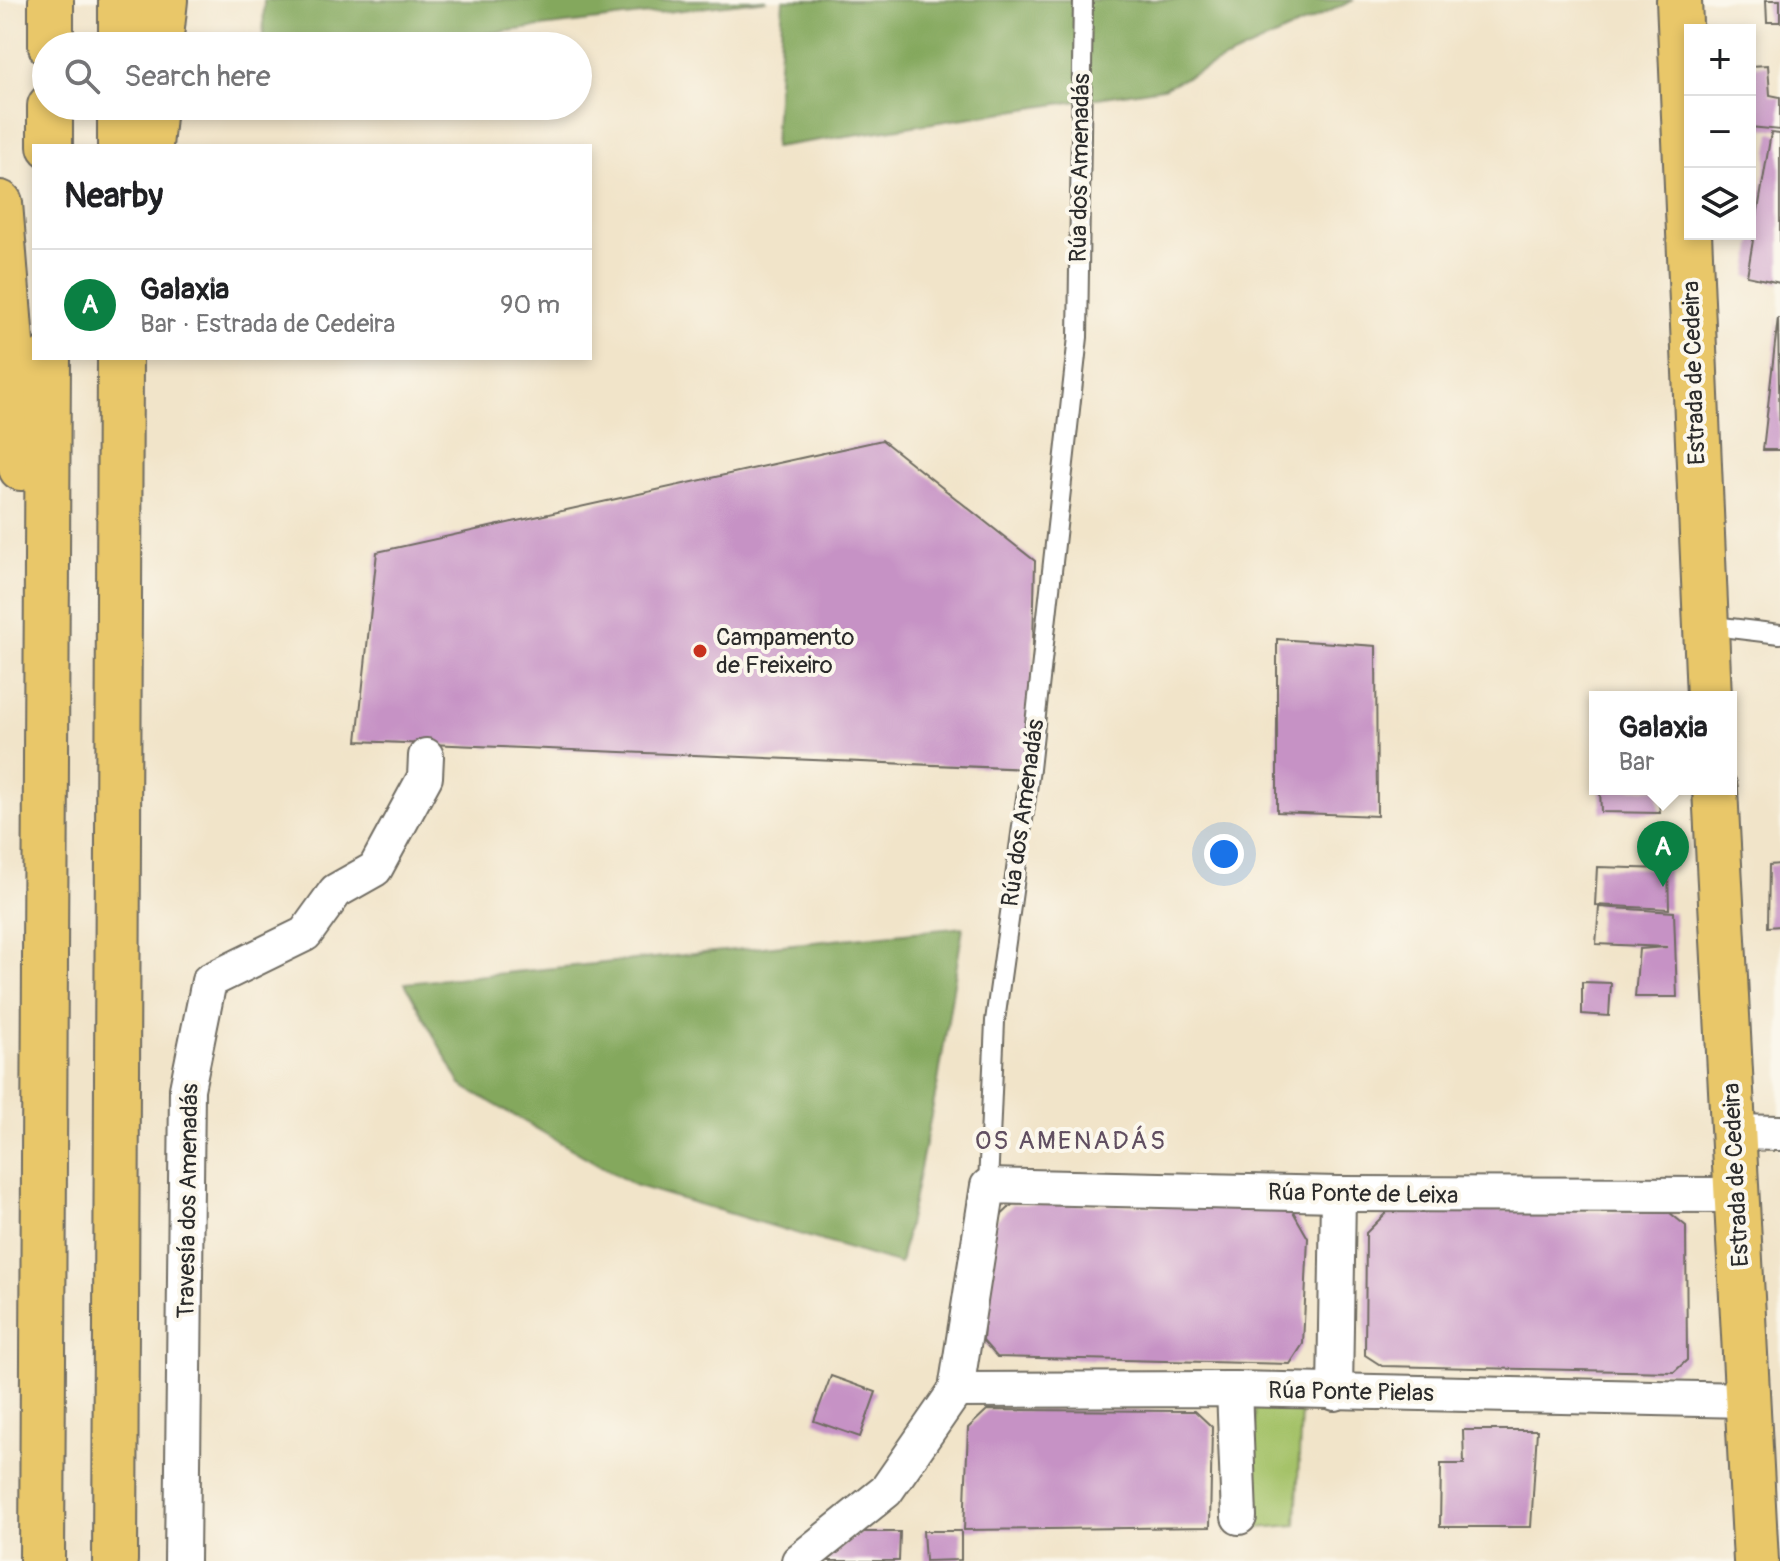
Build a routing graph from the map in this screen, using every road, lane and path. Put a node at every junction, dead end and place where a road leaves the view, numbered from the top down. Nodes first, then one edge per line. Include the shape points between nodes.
1 (51, 0) edge
2 (121, 0) edge
3 (165, 0) edge
4 (1083, 0) edge
5 (1679, 0) edge
6 (51, 32) edge
7 (121, 32) edge
8 (162, 32) edge
9 (50, 120) edge
10 (120, 120) edge
11 (153, 120) edge
12 (50, 144) edge
13 (120, 144) edge
14 (150, 144) edge
15 (0, 203) edge
16 (48, 360) edge
17 (120, 360) edge
18 (128, 360) edge
19 (120, 446) junction
20 (1705, 625) junction
21 (1780, 634) edge
22 (1709, 691) edge
23 (426, 756) dead end
24 (1715, 795) edge
25 (44, 913) junction
26 (1735, 1132) junction
27 (1780, 1133) edge
28 (988, 1186) junction
29 (1338, 1194) junction
30 (1738, 1195) junction
31 (1234, 1389) junction
32 (956, 1390) junction
33 (1335, 1393) junction
34 (1746, 1400) junction
35 (1239, 1517) dead end
36 (42, 1561) edge
37 (115, 1561) edge
38 (182, 1561) edge
39 (799, 1561) edge
40 (1756, 1561) edge

1 - 6 main road
2 - 7 main road
3 - 8 main road
4 - 28 lane, Rúa dos Amenadás via 1078,337 1030,769 995,1021
5 - 20 main road, Estrada de Cedeira
9 - 12 main road
10 - 13 main road
11 - 14 main road
15 - 25 main road via 34,659
16 - 25 main road
17 - 19 main road
18 - 19 main road
19 - 37 main road
20 - 21 lane
20 - 22 main road, Estrada de Cedeira
23 - 38 street, Travesía dos Amenadás via 425,777 375,869 336,891 305,934 209,981 187,1089
24 - 26 main road, Estrada de Cedeira
25 - 36 main road
26 - 27 street
26 - 30 main road, Estrada de Cedeira
28 - 29 street, Rúa Ponte de Leixa
28 - 32 street, Rúa dos Amenadás
29 - 30 street, Rúa Ponte de Leixa
29 - 33 street
30 - 34 main road, Estrada de Cedeira
31 - 32 street, Rúa Ponte Pielas
31 - 33 street, Rúa Ponte Pielas
31 - 35 street
32 - 39 street, Rúa dos Amenadás via 886,1491
33 - 34 street, Rúa Ponte Pielas
34 - 40 main road, Estrada de Cedeira

